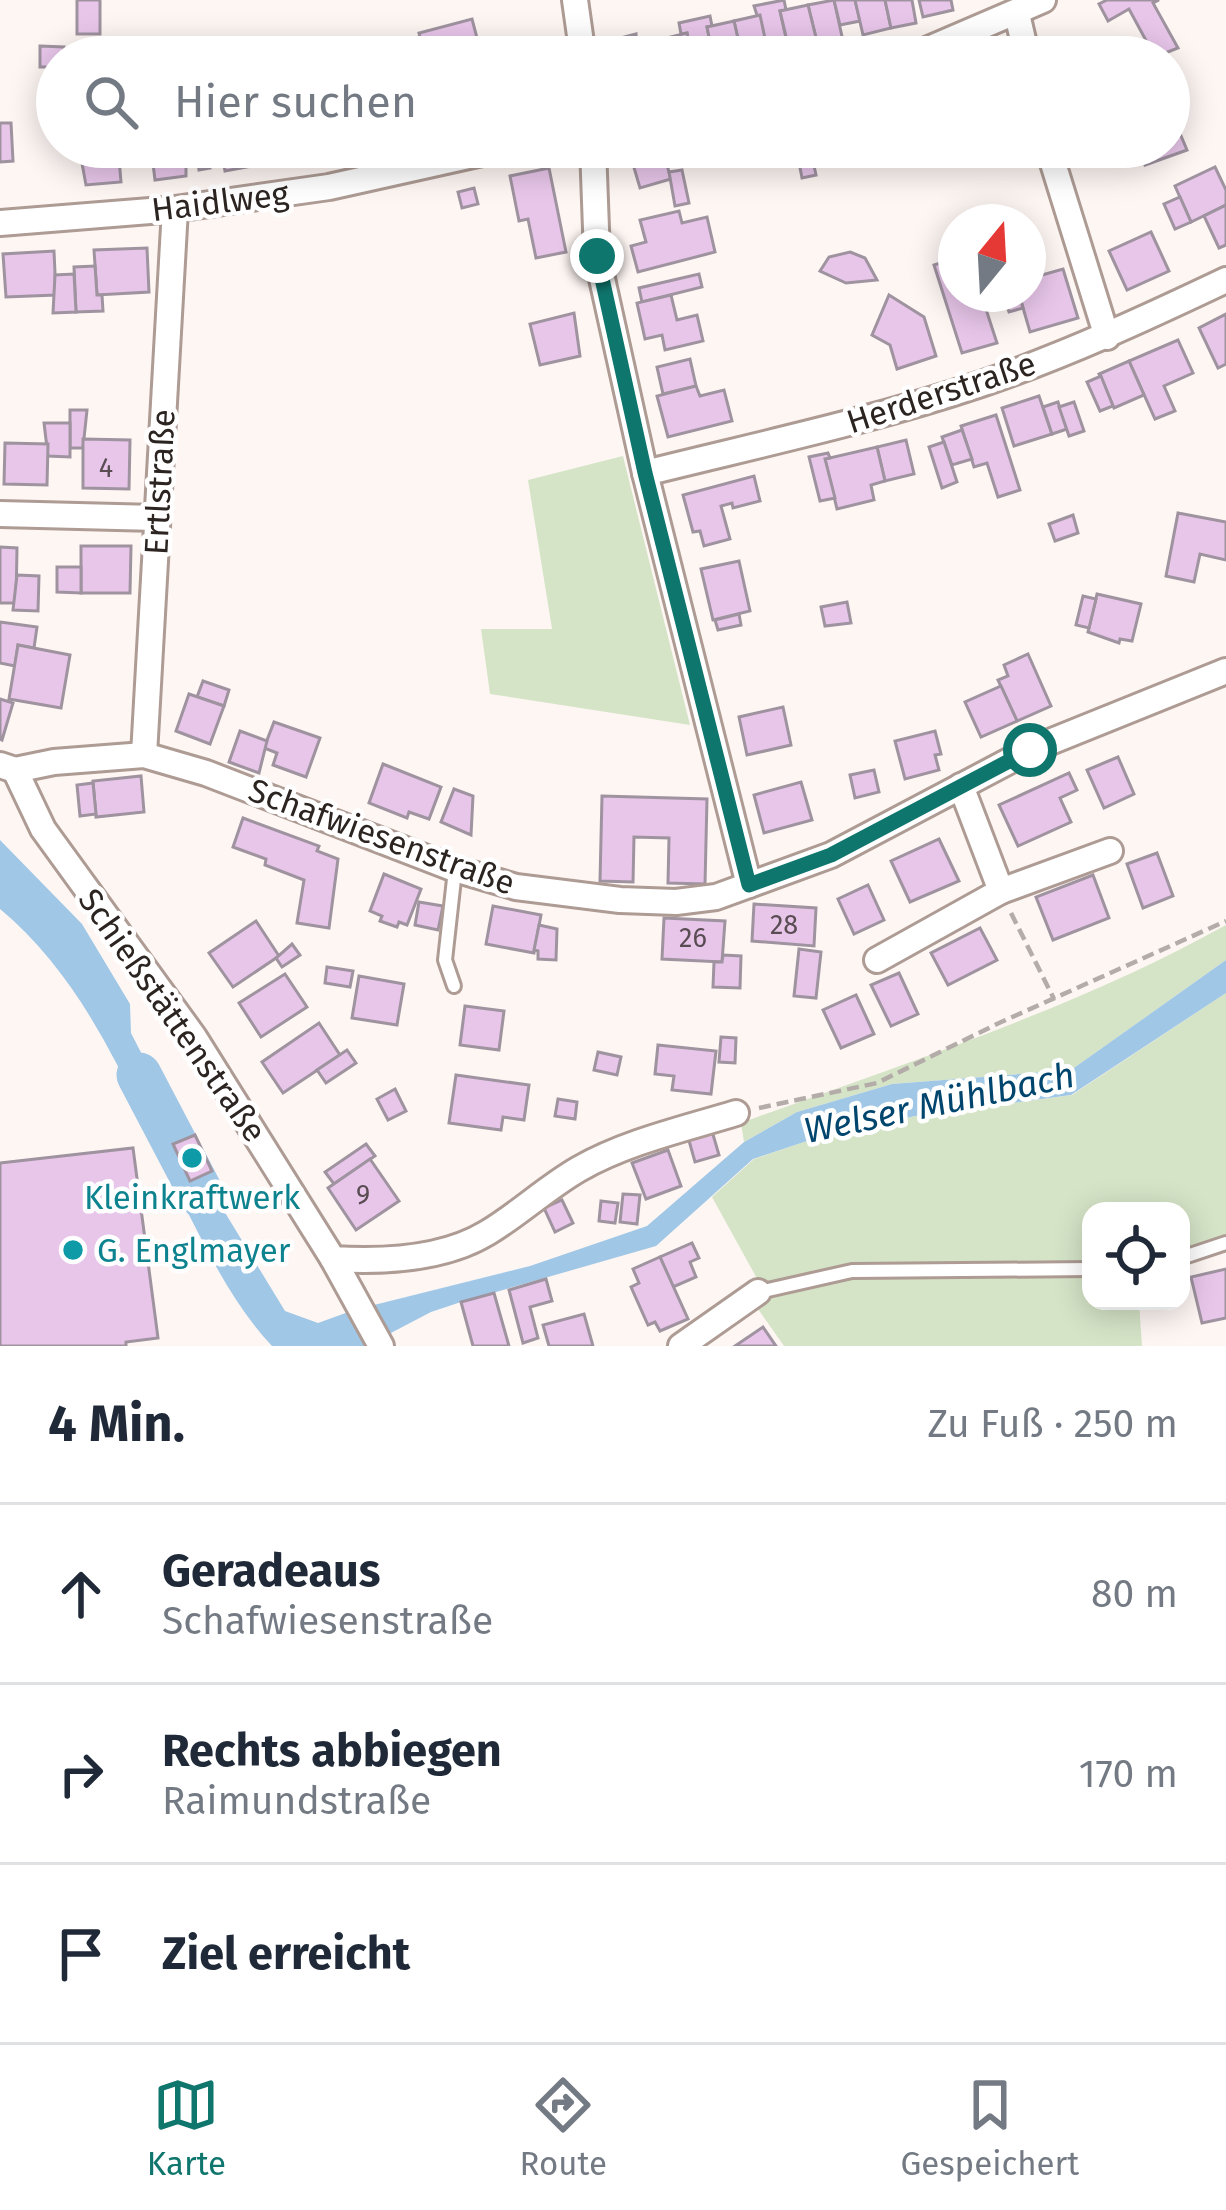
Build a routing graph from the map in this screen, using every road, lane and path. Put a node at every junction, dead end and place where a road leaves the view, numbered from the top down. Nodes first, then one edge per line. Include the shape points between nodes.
1 (575, 0) edge
2 (1043, 0) edge
3 (1017, 14) junction
4 (580, 36) edge
5 (962, 36) edge
6 (1022, 36) edge
7 (414, 168) edge
8 (594, 168) edge
9 (1055, 168) edge
10 (175, 209) junction
11 (0, 223) edge
12 (1226, 280) edge
13 (1107, 337) junction
14 (645, 473) junction
15 (0, 514) edge
16 (156, 518) junction
17 (1226, 671) edge
18 (144, 755) junction
19 (8, 768) edge
20 (961, 786) junction
21 (1110, 851) dead end
22 (455, 869) junction
23 (749, 885) junction
24 (1001, 891) junction
25 (1226, 921) edge
26 (877, 960) dead end
27 (454, 986) dead end
28 (1054, 999) junction
29 (736, 1113) joint
30 (1226, 1243) edge
31 (1190, 1255) edge
32 (333, 1259) junction
33 (1082, 1270) edge
34 (758, 1292) joint
35 (380, 1344) edge
36 (681, 1346) edge

1 - 4 street
2 - 3 street
3 - 5 street
3 - 6 street
7 - 10 street, Haidlweg
8 - 14 street via 597,256
9 - 13 street
10 - 11 street, Haidlweg
10 - 16 street, Ertlstraße
12 - 13 street, Herderstraße
13 - 14 street, Herderstraße via 868,418
14 - 23 street
15 - 16 street
16 - 18 street, Ertlstraße
17 - 20 street, Schafwiesenstraße
18 - 19 street, Schafwiesenstraße
18 - 22 street, Schafwiesenstraße
19 - 32 street, Schießstättenstraße via 194,1037
20 - 23 street, Schafwiesenstraße via 831,855
20 - 24 street
21 - 24 street
22 - 23 street, Schafwiesenstraße via 516,887 620,900 676,902
22 - 27 lane via 445,960
24 - 26 street
24 - 28 path
25 - 28 path
28 - 29 path via 877,1083
29 - 32 street via 580,1168 484,1235 448,1250
30 - 31 lane
32 - 35 street, Schießstättenstraße
33 - 34 lane via 852,1271
34 - 36 street

